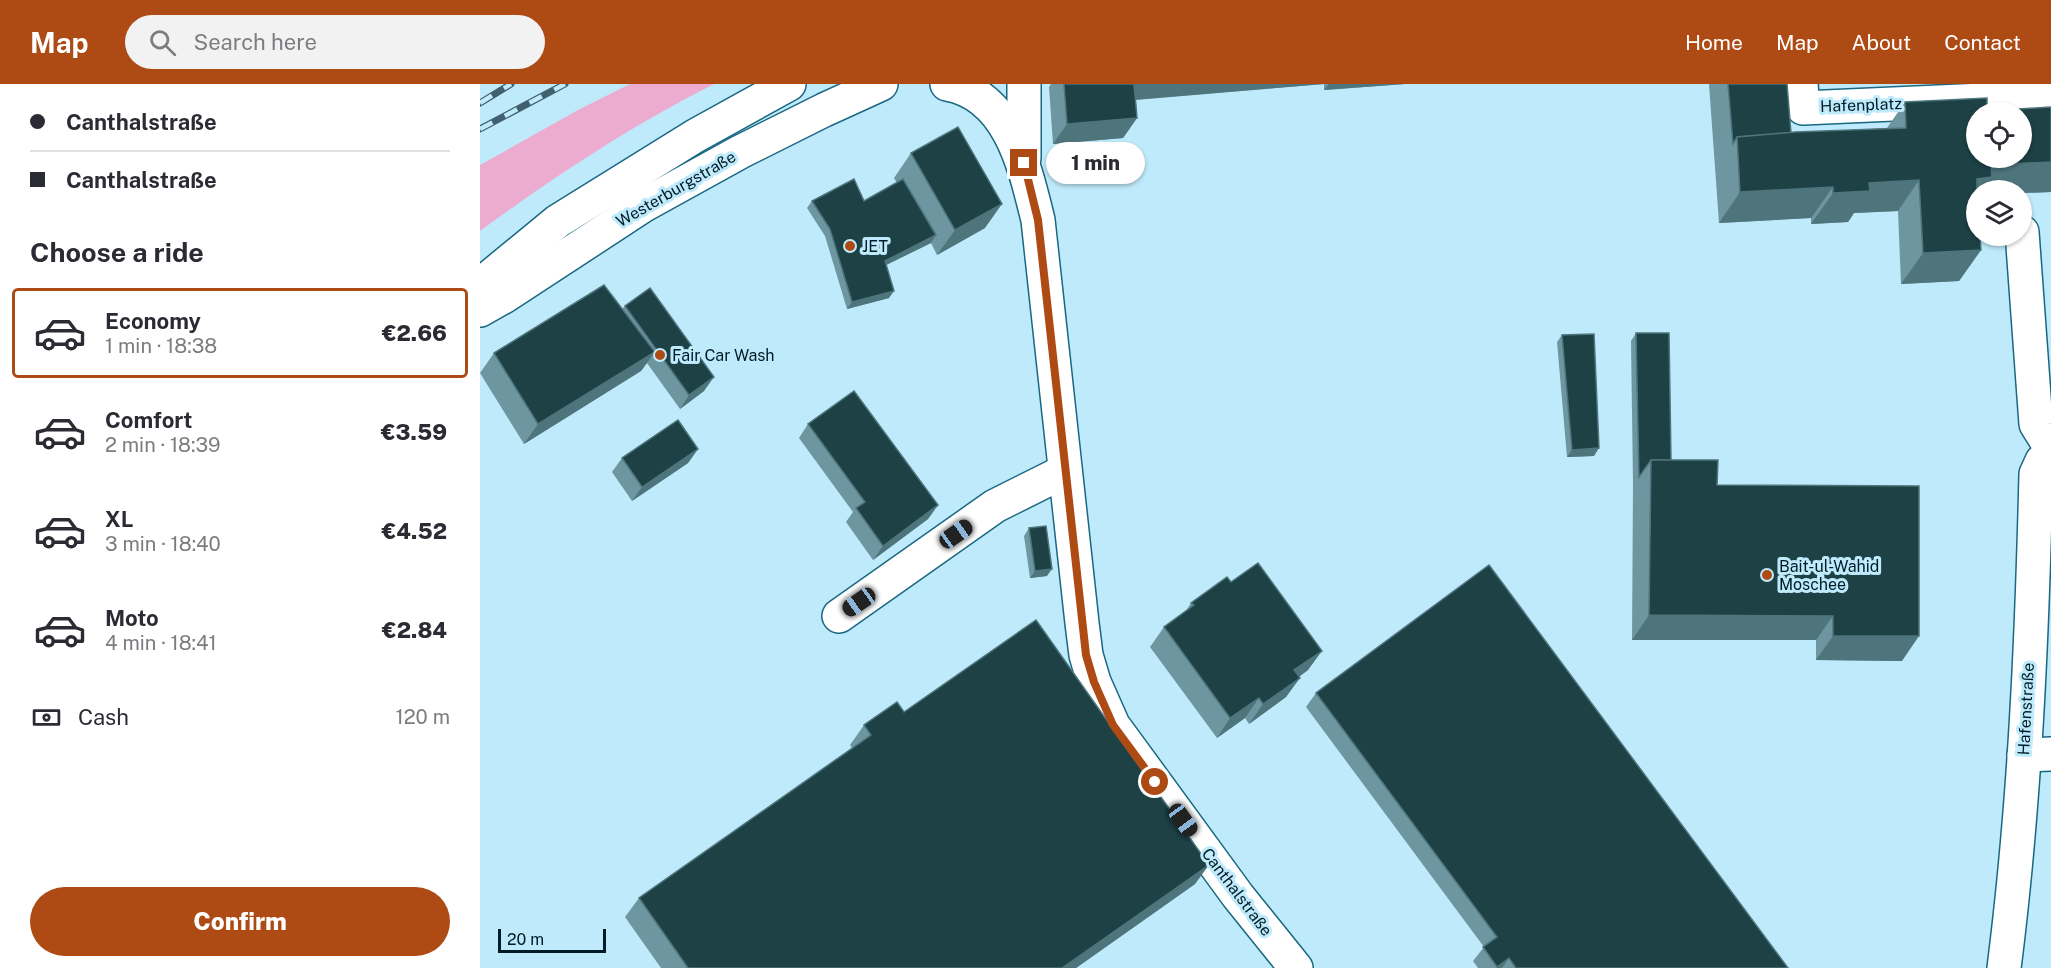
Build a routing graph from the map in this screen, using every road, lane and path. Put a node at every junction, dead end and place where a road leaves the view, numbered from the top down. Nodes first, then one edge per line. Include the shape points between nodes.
1 (789, 84) edge
2 (881, 84) edge
3 (947, 84) edge
4 (1024, 84) edge
5 (1802, 84) edge
6 (2051, 97) edge
7 (2031, 102) edge
8 (1966, 106) edge
9 (1024, 163) junction
10 (2023, 246) edge
11 (480, 285) edge
12 (480, 310) edge
13 (2051, 448) edge
14 (2051, 454) edge
15 (1065, 471) junction
16 (839, 616) dead end
17 (2037, 755) edge
18 (1296, 968) edge
19 (2004, 968) edge

1 - 11 street, Westerburgstraße via 695,136 558,221
2 - 12 street, Westerburgstraße via 750,147 644,205
3 - 9 street, Canthalstraße via 978,96 997,111
4 - 9 street, Canthalstraße
5 - 8 street, Hafenplatz via 1803,108
6 - 7 street, Hafenplatz
9 - 15 street, Canthalstraße via 1038,220
10 - 13 street via 2036,424
14 - 17 street, Hafenstraße via 2036,474
15 - 16 street via 995,506
15 - 18 street, Canthalstraße via 1086,655 1113,725 1238,896
17 - 19 street, Hafenstraße

